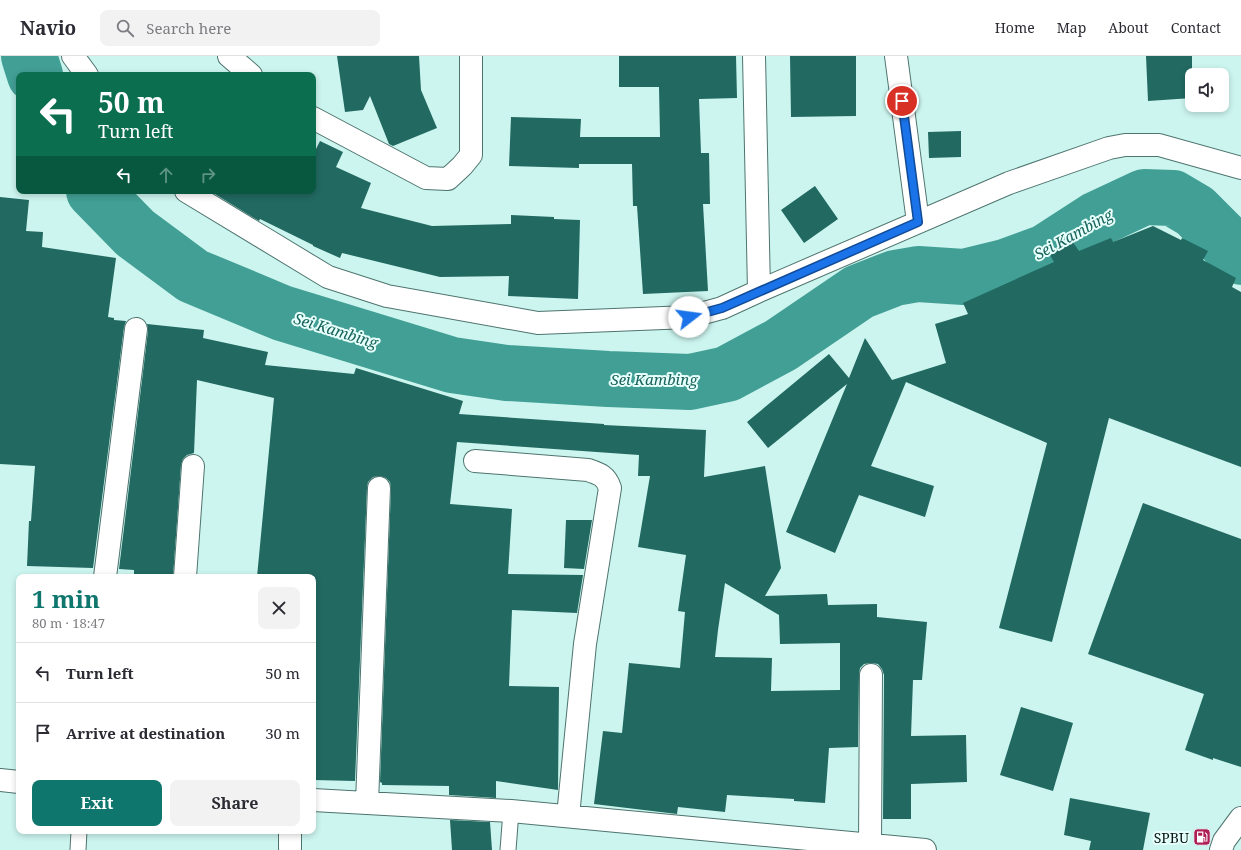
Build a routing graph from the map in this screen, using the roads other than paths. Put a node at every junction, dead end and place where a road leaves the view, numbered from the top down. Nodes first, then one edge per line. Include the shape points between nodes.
1 (72, 56) edge
2 (229, 56) edge
3 (471, 56) edge
4 (754, 56) edge
5 (896, 56) edge
6 (85, 72) edge
7 (248, 72) edge
8 (316, 120) edge
9 (1241, 168) edge
10 (191, 194) edge
11 (918, 222) junction
12 (759, 291) junction
13 (136, 329) dead end
14 (475, 461) dead end
15 (193, 466) dead end
16 (379, 488) dead end
17 (105, 574) edge
18 (185, 574) edge
19 (871, 675) dead end
20 (0, 780) edge
21 (16, 782) edge
22 (316, 800) edge
23 (367, 802) junction
24 (511, 811) junction
25 (568, 816) junction
26 (1241, 818) edge
27 (79, 834) edge
28 (290, 834) edge
29 (870, 845) junction
30 (78, 850) edge
31 (290, 850) edge
32 (508, 850) edge
33 (925, 850) edge
34 (1221, 850) edge

1 - 6 street
2 - 7 street
3 - 8 street via 471,155 448,179 426,178
4 - 12 street
5 - 11 street
9 - 11 street via 1158,145 1125,145 1108,148 1009,183
10 - 12 street via 328,277 387,296 538,323 689,317 722,308
11 - 12 street
13 - 17 street
14 - 25 street via 588,470 607,480 610,488 585,644
15 - 18 street
16 - 23 street
19 - 29 street
20 - 21 street
22 - 23 street
23 - 24 street
24 - 25 street
24 - 32 lane
25 - 29 street
26 - 34 street via 1224,841
27 - 30 lane
28 - 31 street
29 - 33 street

